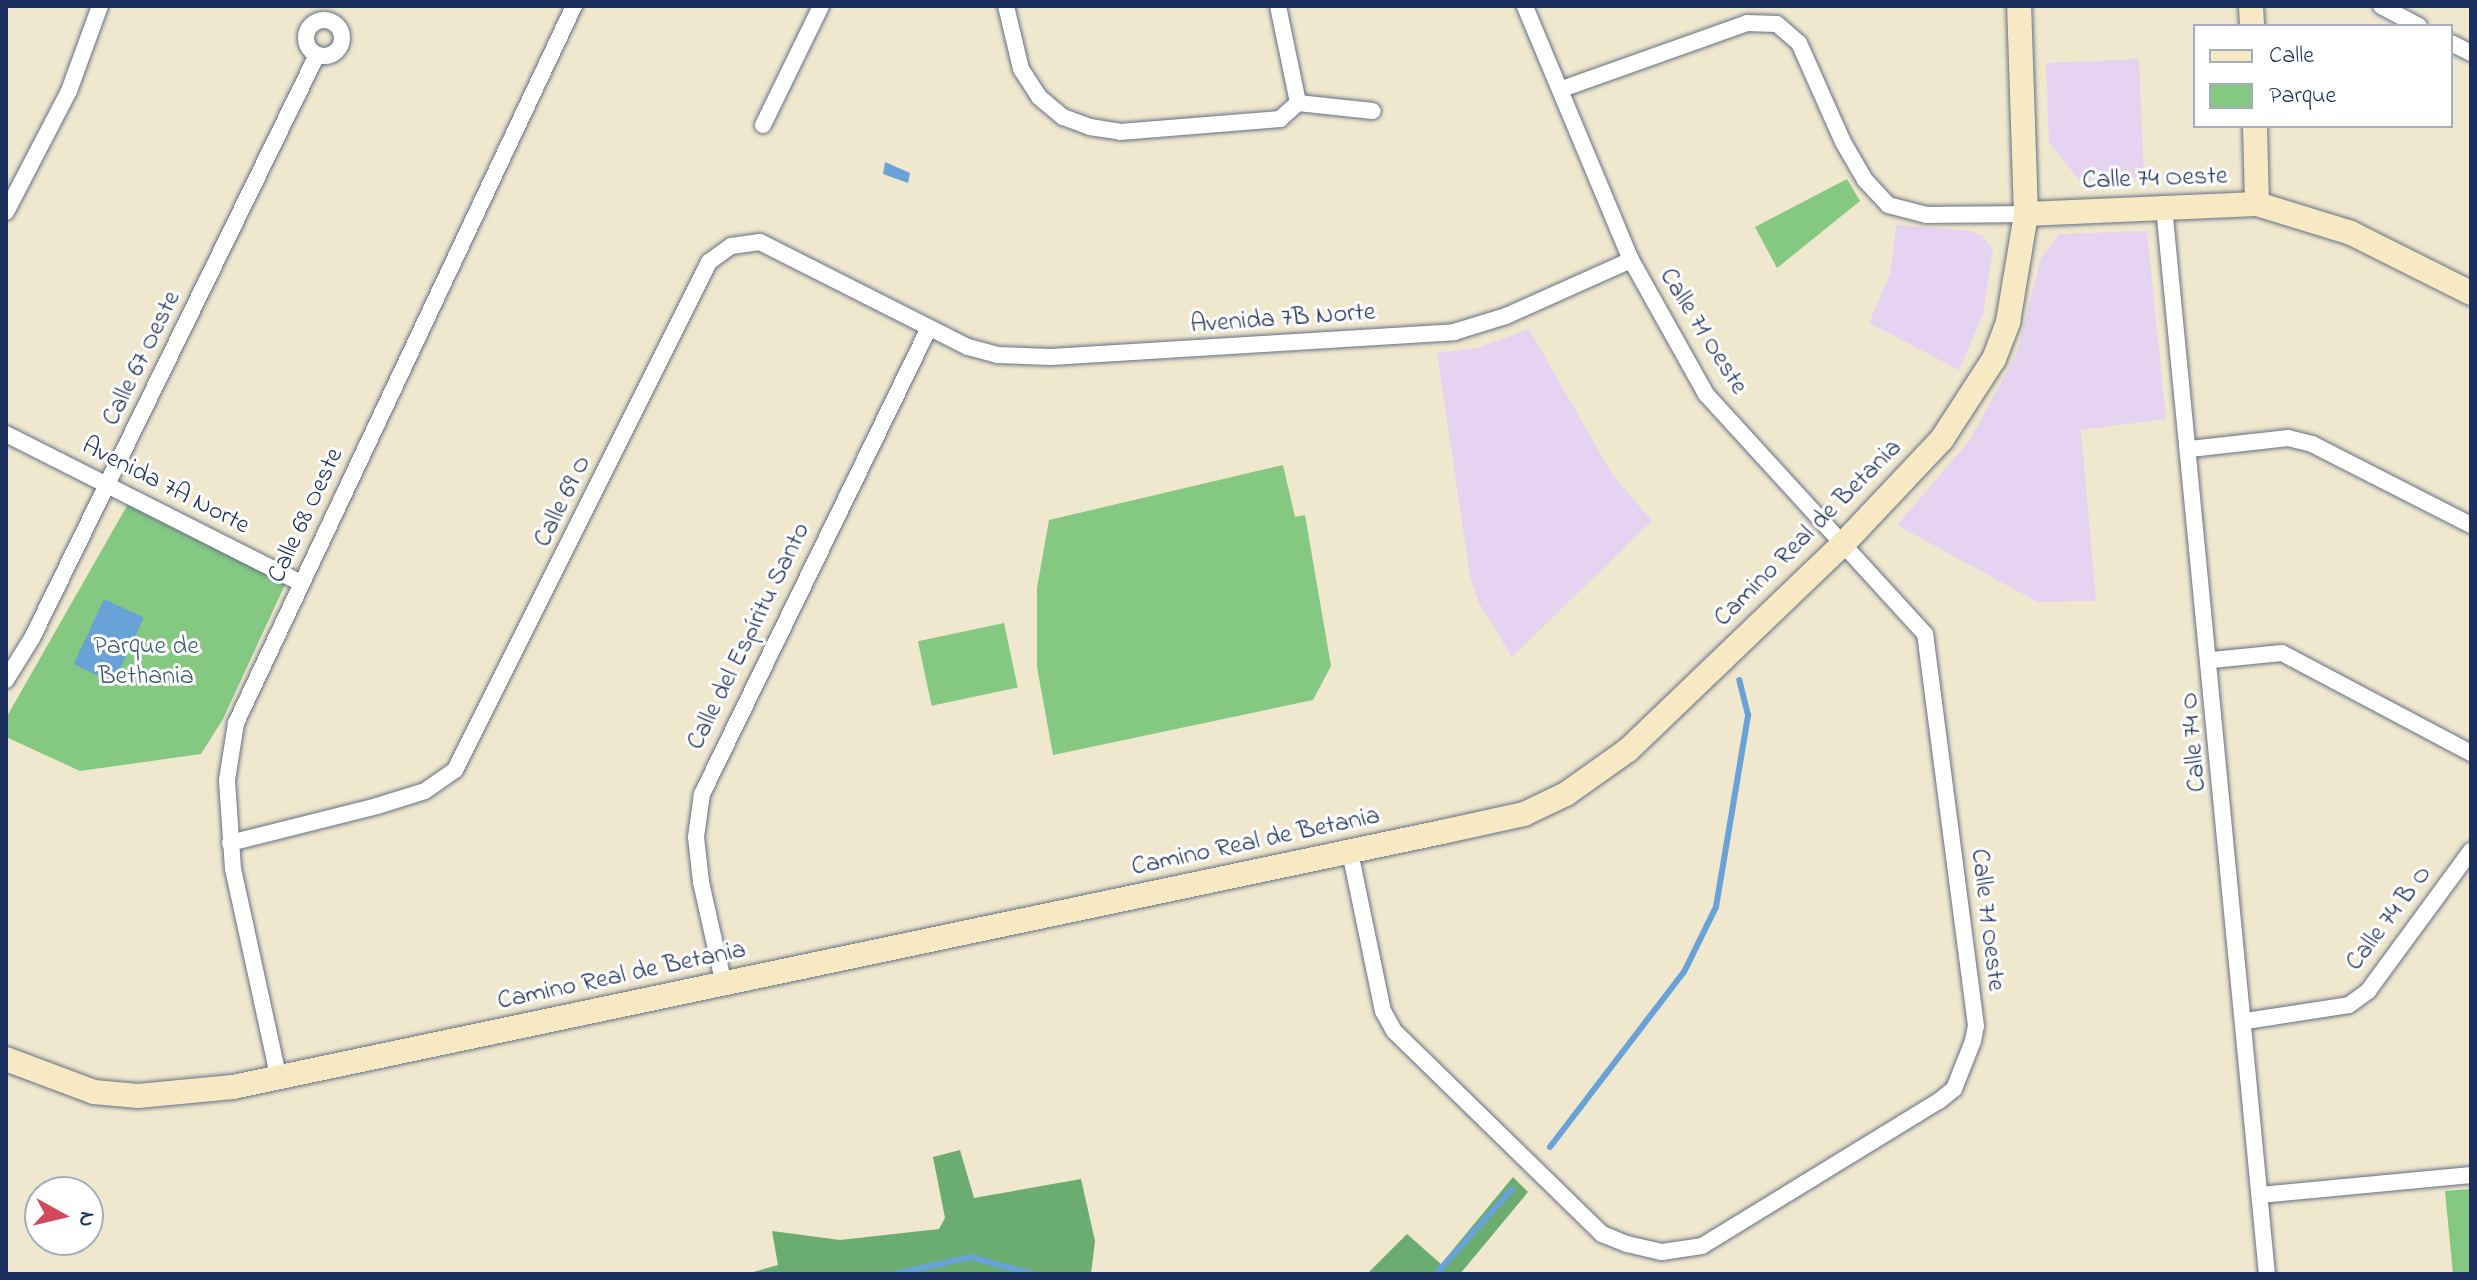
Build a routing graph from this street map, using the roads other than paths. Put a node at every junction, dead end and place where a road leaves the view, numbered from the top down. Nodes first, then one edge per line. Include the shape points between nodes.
1 (100, 6) edge
2 (574, 6) edge
3 (821, 6) edge
4 (1006, 6) edge
5 (1278, 6) edge
6 (1525, 6) edge
7 (2019, 6) edge
8 (2381, 6) edge
9 (2415, 24) edge
10 (2453, 44) edge
11 (2471, 53) edge
12 (317, 55) dead end
13 (1562, 89) junction
14 (1298, 103) junction
15 (1373, 111) dead end
16 (763, 125) dead end
17 (2255, 128) edge
18 (2257, 204) junction
19 (2164, 207) junction
20 (6, 212) edge
21 (2026, 214) junction
22 (1631, 260) junction
23 (2471, 293) edge
24 (929, 328) junction
25 (6, 434) edge
26 (2190, 449) junction
27 (108, 485) junction
28 (2471, 525) edge
29 (1845, 542) junction
30 (301, 583) junction
31 (2212, 660) junction
32 (6, 680) edge
33 (2471, 753) edge
34 (230, 843) junction
35 (2471, 851) edge
36 (1350, 852) junction
37 (724, 985) junction
38 (2246, 1021) junction
39 (6, 1059) edge
40 (278, 1075) junction
41 (2471, 1175) edge
42 (2260, 1195) junction
43 (2267, 1274) edge

1 - 20 street via 69,91
2 - 30 street, Calle 68 Oeste
3 - 16 street
4 - 14 street via 1021,69 1039,97 1063,117 1090,127 1120,132 1280,119
5 - 14 street via 1298,79
6 - 13 street, Calle 71 Oeste
7 - 21 street, Camino Real de Betania
8 - 9 street
10 - 11 street
12 - 27 street, Calle 67 Oeste
13 - 21 street via 1747,23 1777,24 1799,43 1843,142 1865,180 1888,205 1927,215
13 - 22 street, Calle 71 Oeste
14 - 15 street
17 - 18 street, Calle 74 Oeste
18 - 19 street, Calle 74 Oeste
18 - 23 street via 2351,233
19 - 21 street, Calle 74 Oeste
19 - 26 street, Calle 74 O
21 - 29 street, Camino Real de Betania via 2008,322 1994,359 1942,439
22 - 24 street, Avenida 7B Norte via 1506,316 1454,332 1051,357 997,355
22 - 29 street, Calle 71 Oeste via 1706,394
24 - 34 street, Calle 69 O via 760,242 720,251 709,262 455,770 425,791
24 - 37 street, Calle del Espíritu Santo via 702,794 696,837 701,882
25 - 27 street, Avenida 7A Norte
26 - 28 street via 2300,441
26 - 31 street, Calle 74 O
27 - 30 street, Avenida 7A Norte
27 - 32 street, Calle 67 Oeste
29 - 36 street, Camino Real de Betania via 1598,776 1524,814
29 - 36 street, Calle 71 Oeste via 1925,634 1976,1026 1954,1089 1939,1101 1702,1246 1662,1252 1602,1234 1394,1031 1383,1011
30 - 34 street, Calle 68 Oeste via 232,740 227,780
31 - 33 street via 2282,653
31 - 38 street, Calle 74 O
34 - 40 street, Calle 68 Oeste
35 - 38 street, Calle 74 B O via 2368,991 2349,1005
36 - 37 street, Camino Real de Betania
37 - 40 street, Camino Real de Betania
38 - 42 street, Calle 74 O
39 - 40 street, Camino Real de Betania via 94,1092 138,1096 233,1087
41 - 42 street
42 - 43 street, Calle 74 O

